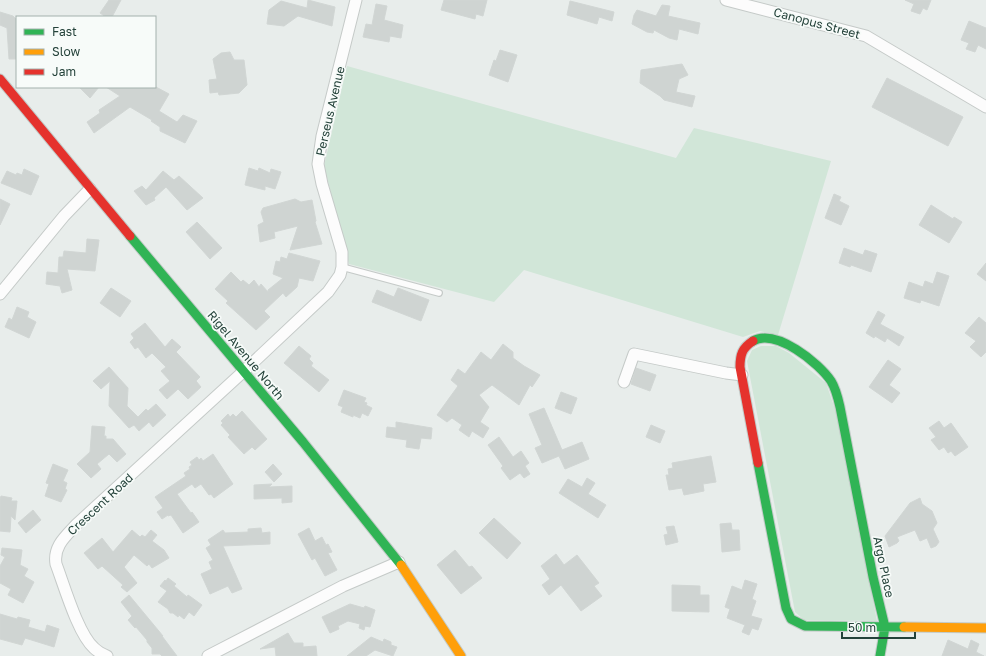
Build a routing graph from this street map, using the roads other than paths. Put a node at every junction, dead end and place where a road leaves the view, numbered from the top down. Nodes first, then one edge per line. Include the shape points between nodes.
1 (356, 0) edge
2 (726, 0) edge
3 (0, 79) edge
4 (0, 91) edge
5 (986, 107) edge
6 (88, 191) junction
7 (342, 267) junction
8 (439, 293) dead end
9 (0, 294) edge
10 (241, 374) junction
11 (742, 375) junction
12 (624, 382) dead end
13 (395, 564) junction
14 (885, 627) junction
15 (986, 628) edge
16 (102, 655) edge
17 (208, 656) edge
18 (453, 656) edge
19 (461, 656) edge
20 (880, 656) edge

1 - 7 street, Perseus Avenue via 322,136 318,164 342,252
2 - 5 street, Canopus Street via 859,33 884,45
3 - 6 main road, Rigel Avenue North
4 - 6 main road, Rigel Avenue North
6 - 9 street via 64,216
6 - 10 main road, Rigel Avenue North
7 - 8 lane
7 - 10 street via 340,275 328,292
10 - 13 main road, Rigel Avenue North via 303,442
10 - 16 street, Crescent Road via 77,524 56,548 56,564 79,625 88,642
11 - 12 street via 634,354
11 - 14 main road, Argo Place via 784,597 791,619 806,626
11 - 14 main road, Argo Place via 741,354 745,346 757,338 765,338 792,347 809,359 830,380 840,407
13 - 17 street via 343,586
13 - 18 main road, Rigel Avenue North
13 - 19 main road, Rigel Avenue North
14 - 15 main road
14 - 20 main road

